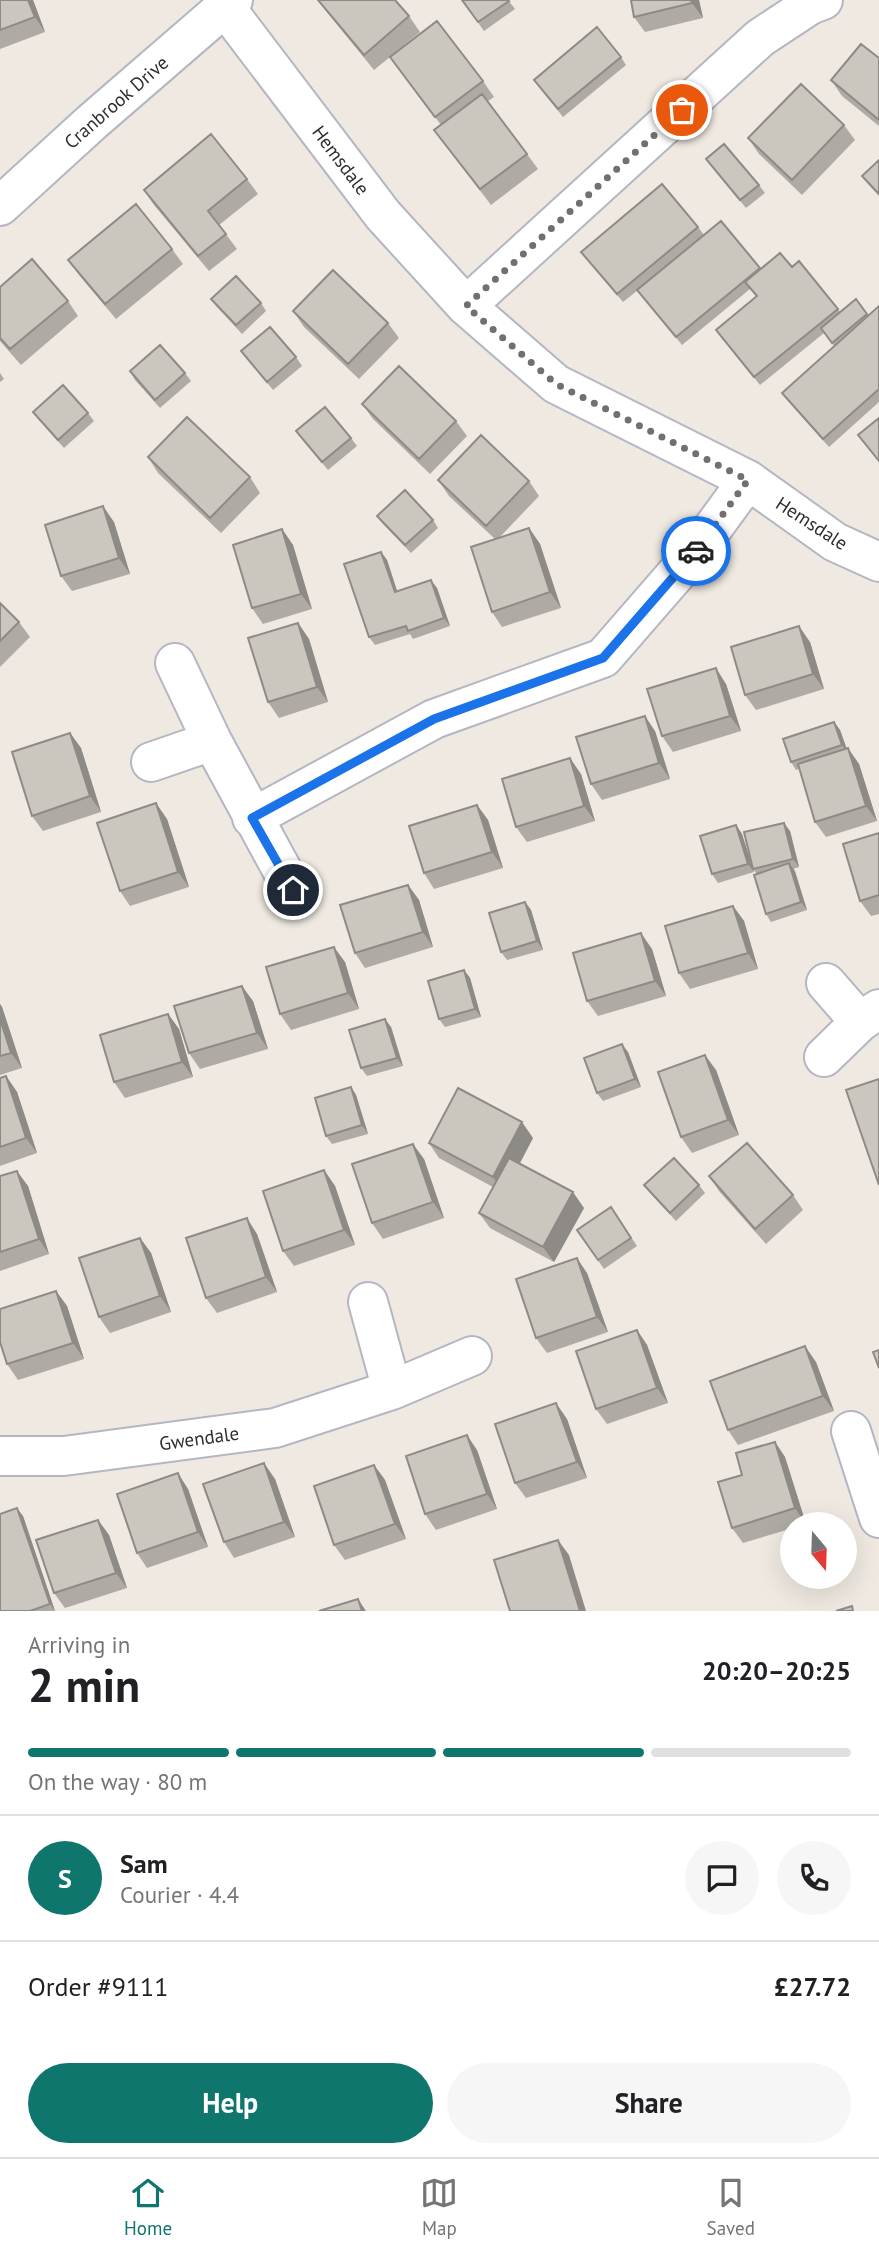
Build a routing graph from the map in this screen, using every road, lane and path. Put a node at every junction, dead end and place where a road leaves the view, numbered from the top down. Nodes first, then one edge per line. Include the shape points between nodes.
1 (813, 2) edge
2 (229, 4) edge
3 (2, 199) edge
4 (466, 306) junction
5 (748, 480) junction
6 (879, 562) edge
7 (175, 663) dead end
8 (212, 741) junction
9 (151, 762) dead end
10 (252, 818) junction
11 (293, 890) dead end
12 (826, 983) dead end
13 (870, 1016) edge
14 (824, 1057) dead end
15 (368, 1301) dead end
16 (472, 1356) dead end
17 (392, 1390) junction
18 (851, 1431) dead end
19 (0, 1456) edge
20 (879, 1518) edge

1 - 4 street via 760,38
2 - 3 street, Cranbrook Drive
2 - 4 street, Hemsdale via 383,215
4 - 5 street, Hemsdale via 556,384
5 - 6 street, Hemsdale via 835,542
5 - 10 street via 696,551 603,658 434,719
7 - 8 street
8 - 9 street
8 - 10 street
10 - 11 street
12 - 13 street
13 - 14 street
15 - 17 street
16 - 17 street, Gwendale
17 - 19 street, Gwendale via 275,1428 64,1456
18 - 20 street

